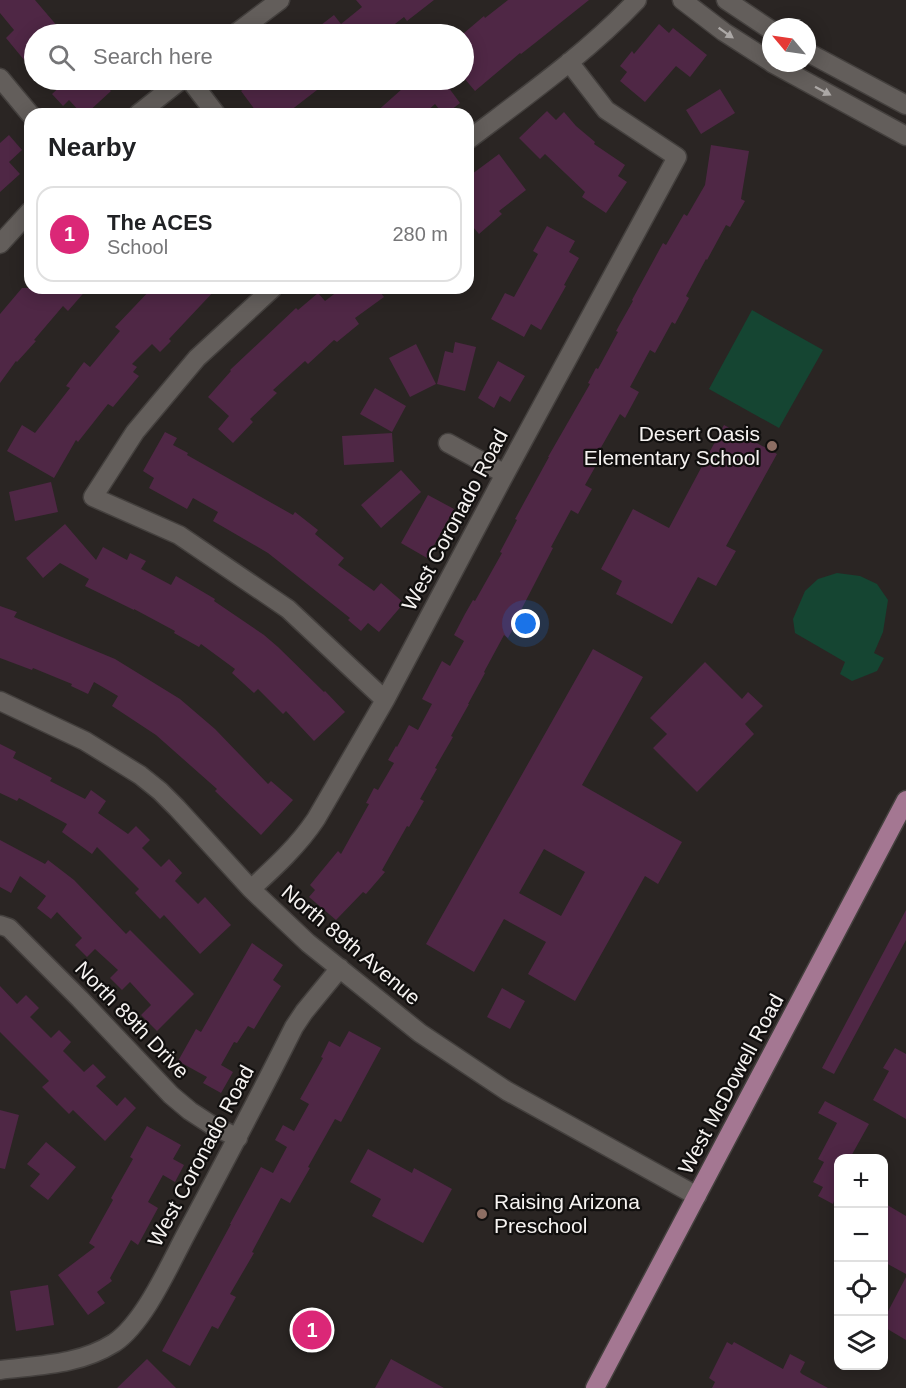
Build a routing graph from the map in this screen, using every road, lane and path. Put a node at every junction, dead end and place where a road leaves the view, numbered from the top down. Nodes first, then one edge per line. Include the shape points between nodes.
1 (280, 0) edge
2 (637, 0) edge
3 (682, 0) edge
4 (726, 0) edge
5 (248, 24) edge
6 (762, 25) edge
7 (762, 33) edge
8 (748, 48) junction
9 (762, 57) edge
10 (816, 57) edge
11 (569, 62) junction
12 (788, 72) edge
13 (0, 78) edge
14 (168, 90) edge
15 (198, 90) edge
16 (906, 105) edge
17 (25, 108) edge
18 (146, 108) edge
19 (211, 108) edge
20 (474, 135) edge
21 (906, 136) edge
22 (24, 218) edge
23 (0, 244) edge
24 (266, 294) edge
25 (448, 443) dead end
26 (505, 474) junction
27 (385, 700) junction
28 (0, 701) edge
29 (906, 800) edge
30 (251, 889) junction
31 (0, 925) edge
32 (340, 968) junction
33 (238, 1138) junction
34 (697, 1196) junction
35 (0, 1370) edge
36 (595, 1388) edge

1 - 5 street
2 - 11 street
3 -> 8 street
4 - 6 street
7 - 8 street
8 - 9 street
10 - 16 street
11 - 20 street
11 - 26 street, West Coronado Road via 606,110 677,157
12 -> 21 street
13 - 17 street
14 - 18 street
15 - 19 street
22 - 23 street
24 - 27 street via 197,358 135,432 93,497 179,535 288,609
25 - 26 street
26 - 27 street, West Coronado Road
27 - 30 street, West Coronado Road via 305,836
28 - 30 street, North 89th Avenue via 85,741 140,775 177,808
29 - 34 main road, West McDowell Road
30 - 32 street, North 89th Avenue
31 - 33 street, North 89th Drive via 9,928 49,967 171,1095 210,1125
32 - 33 street, West Coronado Road via 294,1027
32 - 34 street, North 89th Avenue via 420,1033 507,1091
33 - 35 street, West Coronado Road via 157,1288 128,1331 92,1355
34 - 36 main road, West McDowell Road

